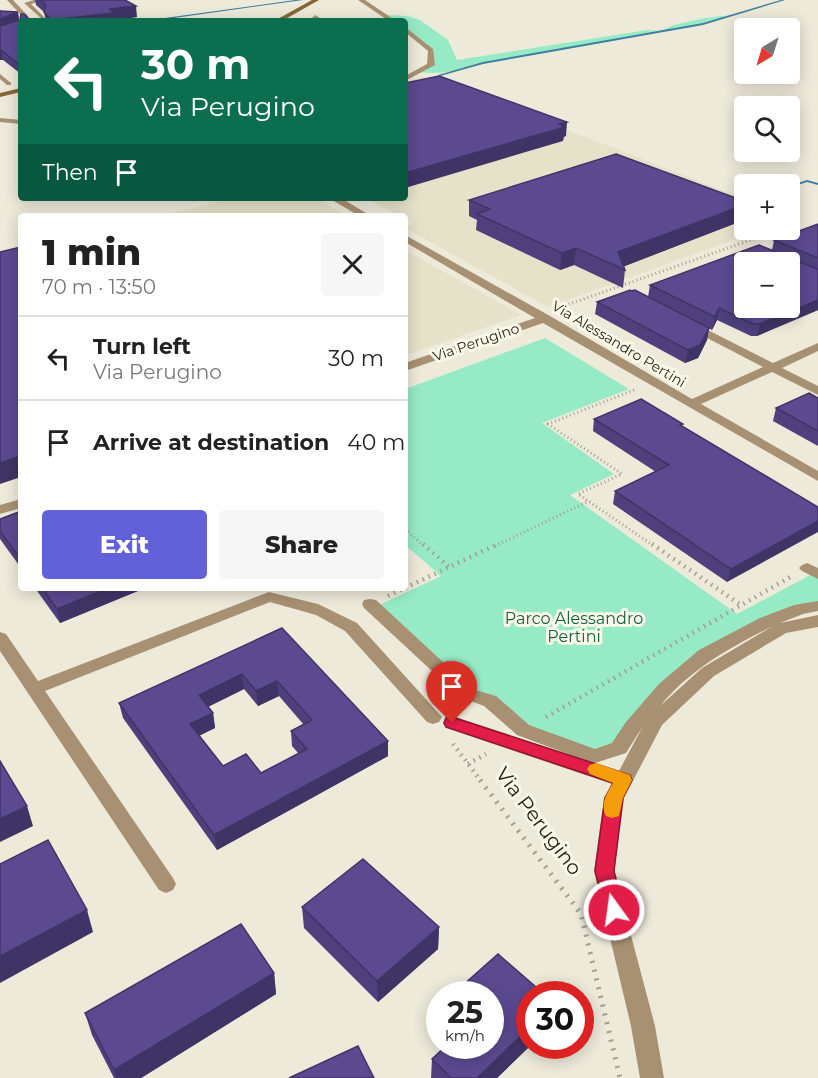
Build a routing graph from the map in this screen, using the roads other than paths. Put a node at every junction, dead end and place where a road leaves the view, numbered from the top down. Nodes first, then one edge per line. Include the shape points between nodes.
1 (11, 0) edge
2 (42, 0) edge
3 (316, 0) edge
4 (361, 0) edge
5 (26, 18) edge
6 (44, 18) edge
7 (283, 18) edge
8 (388, 18) edge
9 (408, 31) edge
10 (0, 76) edge
11 (408, 77) edge
12 (9, 84) dead end
13 (18, 91) edge
14 (1, 95) edge
15 (0, 120) edge
16 (18, 122) edge
17 (339, 201) edge
18 (361, 213) edge
19 (408, 240) edge
20 (543, 316) junction
21 (681, 320) edge
22 (818, 347) edge
23 (408, 366) edge
24 (773, 367) junction
25 (818, 391) edge
26 (690, 404) junction
27 (818, 477) edge
28 (18, 504) edge
29 (0, 510) edge
30 (284, 591) edge
31 (294, 602) junction
32 (370, 604) dead end
33 (818, 606) edge
34 (818, 621) edge
35 (0, 638) edge
36 (34, 689) junction
37 (433, 717) road end
38 (452, 723) dead end
39 (624, 780) junction
40 (166, 884) dead end
41 (652, 1078) edge

1 - 5 street
2 - 6 lane via 27,3
3 - 7 street
4 - 8 street
9 - 11 street via 431,50 431,65
10 - 12 lane
13 - 14 street
15 - 16 street
17 - 18 street
19 - 20 street, Via Alessandro Pertini
20 - 23 street, Via Perugino
20 - 26 street, Via Alessandro Pertini
21 - 24 street
22 - 24 street
24 - 25 street
24 - 26 street
26 - 27 street, Via Alessandro Pertini
28 - 29 street
30 - 31 street
31 - 36 street via 269,597
31 - 37 street via 351,627
32 - 33 street via 466,693 490,701 523,730 594,756 619,748 665,688 705,654 766,622
34 - 39 street via 781,628 708,672 655,721
35 - 36 street
36 - 40 street
38 - 39 street, Via Perugino
39 - 41 street via 614,798 604,871

